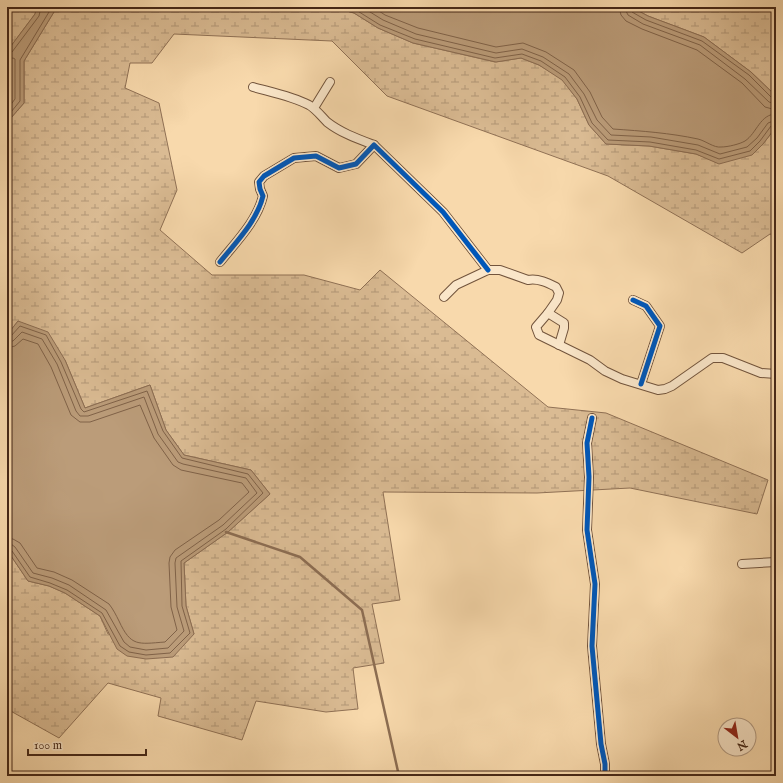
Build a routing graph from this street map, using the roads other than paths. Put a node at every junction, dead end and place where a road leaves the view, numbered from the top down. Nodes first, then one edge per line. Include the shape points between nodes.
1 (330, 82) dead end
2 (253, 87) dead end
3 (314, 108) junction
4 (374, 145) junction
5 (220, 262) dead end
6 (488, 270) junction
7 (444, 297) dead end
8 (633, 300) dead end
9 (548, 313) junction
10 (559, 345) junction
11 (776, 374) edge
12 (641, 384) junction
13 (592, 418) dead end
14 (776, 562) edge
15 (742, 564) dead end
16 (605, 776) edge

1 - 3 street
2 - 3 street via 289,97
3 - 4 street via 336,128
4 - 5 street via 356,164 339,168 316,156 294,158 264,176 259,182 263,196 261,205
4 - 6 street via 443,212
6 - 7 street via 456,285
6 - 9 street via 500,270 556,287 559,293 557,300
8 - 12 street via 646,306 660,326
9 - 10 street via 564,323
9 - 10 street via 536,327 537,332
10 - 12 street via 590,360 605,371
11 - 12 street via 761,373 723,358 712,358 665,389 658,390
13 - 16 street via 587,443 587,530 596,584 592,646
14 - 15 street

